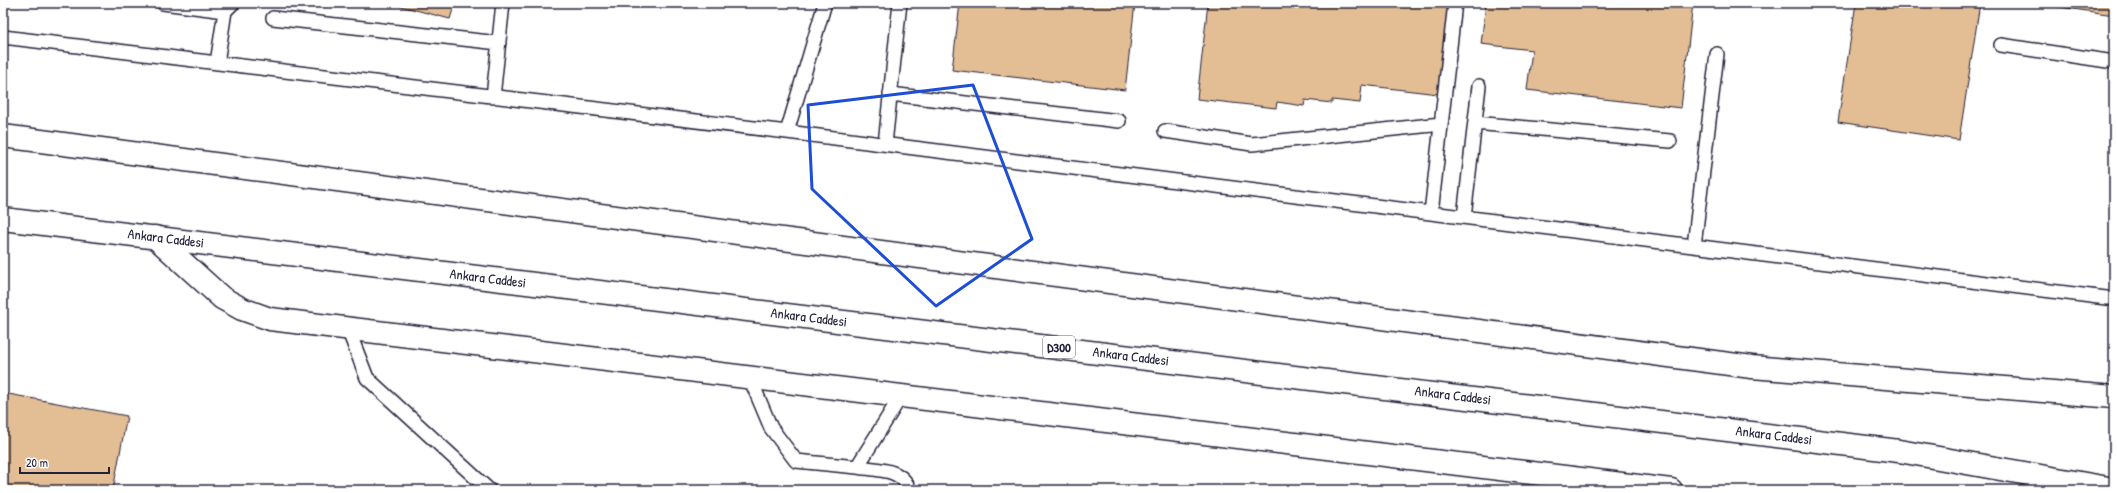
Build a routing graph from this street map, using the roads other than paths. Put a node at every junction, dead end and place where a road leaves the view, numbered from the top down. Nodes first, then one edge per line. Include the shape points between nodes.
1 (163, 3) edge
2 (502, 3) edge
3 (825, 3) edge
4 (900, 3) edge
5 (1455, 3) edge
6 (229, 7) edge
7 (273, 18) dead end
8 (3, 37) edge
9 (499, 42) junction
10 (2000, 46) dead end
11 (1717, 54) dead end
12 (2114, 62) edge
13 (217, 63) junction
14 (1479, 86) dead end
15 (890, 94) junction
16 (493, 97) junction
17 (1119, 121) dead end
18 (1475, 123) junction
19 (1441, 124) junction
20 (1165, 131) dead end
21 (787, 132) junction
22 (3, 136) edge
23 (1670, 142) dead end
24 (885, 144) junction
25 (1431, 213) junction
26 (1464, 217) junction
27 (3, 218) edge
28 (155, 237) junction
29 (1694, 246) junction
30 (2114, 299) edge
31 (348, 329) junction
32 (750, 378) junction
33 (901, 396) junction
34 (2114, 397) edge
35 (857, 468) junction
36 (2114, 489) edge
37 (489, 490) edge
38 (909, 490) edge
39 (1671, 490) edge

1 - 6 lane
2 - 9 lane
3 - 21 lane
4 - 15 lane
5 - 19 lane
6 - 13 lane
7 - 9 lane
8 - 13 lane
9 - 16 lane
10 - 12 lane
11 - 29 lane
13 - 16 lane
14 - 18 lane
15 - 17 lane
15 - 24 lane
16 - 21 lane
18 - 23 lane
18 - 26 lane
19 - 20 lane via 1252,144
19 - 25 lane
21 - 24 lane
22 - 34 main road via 1752,366
24 - 25 lane
25 - 26 lane
26 - 29 lane
27 - 28 main road, Ankara Caddesi / D300
28 - 31 main road via 222,298 242,309 270,319
28 - 36 main road, Ankara Caddesi / D300 via 1899,451
29 - 30 lane
31 - 32 main road
31 - 37 lane via 367,378
32 - 33 main road
32 - 35 lane via 771,428 796,461
33 - 35 lane
33 - 39 main road
35 - 38 lane via 894,473 905,480

